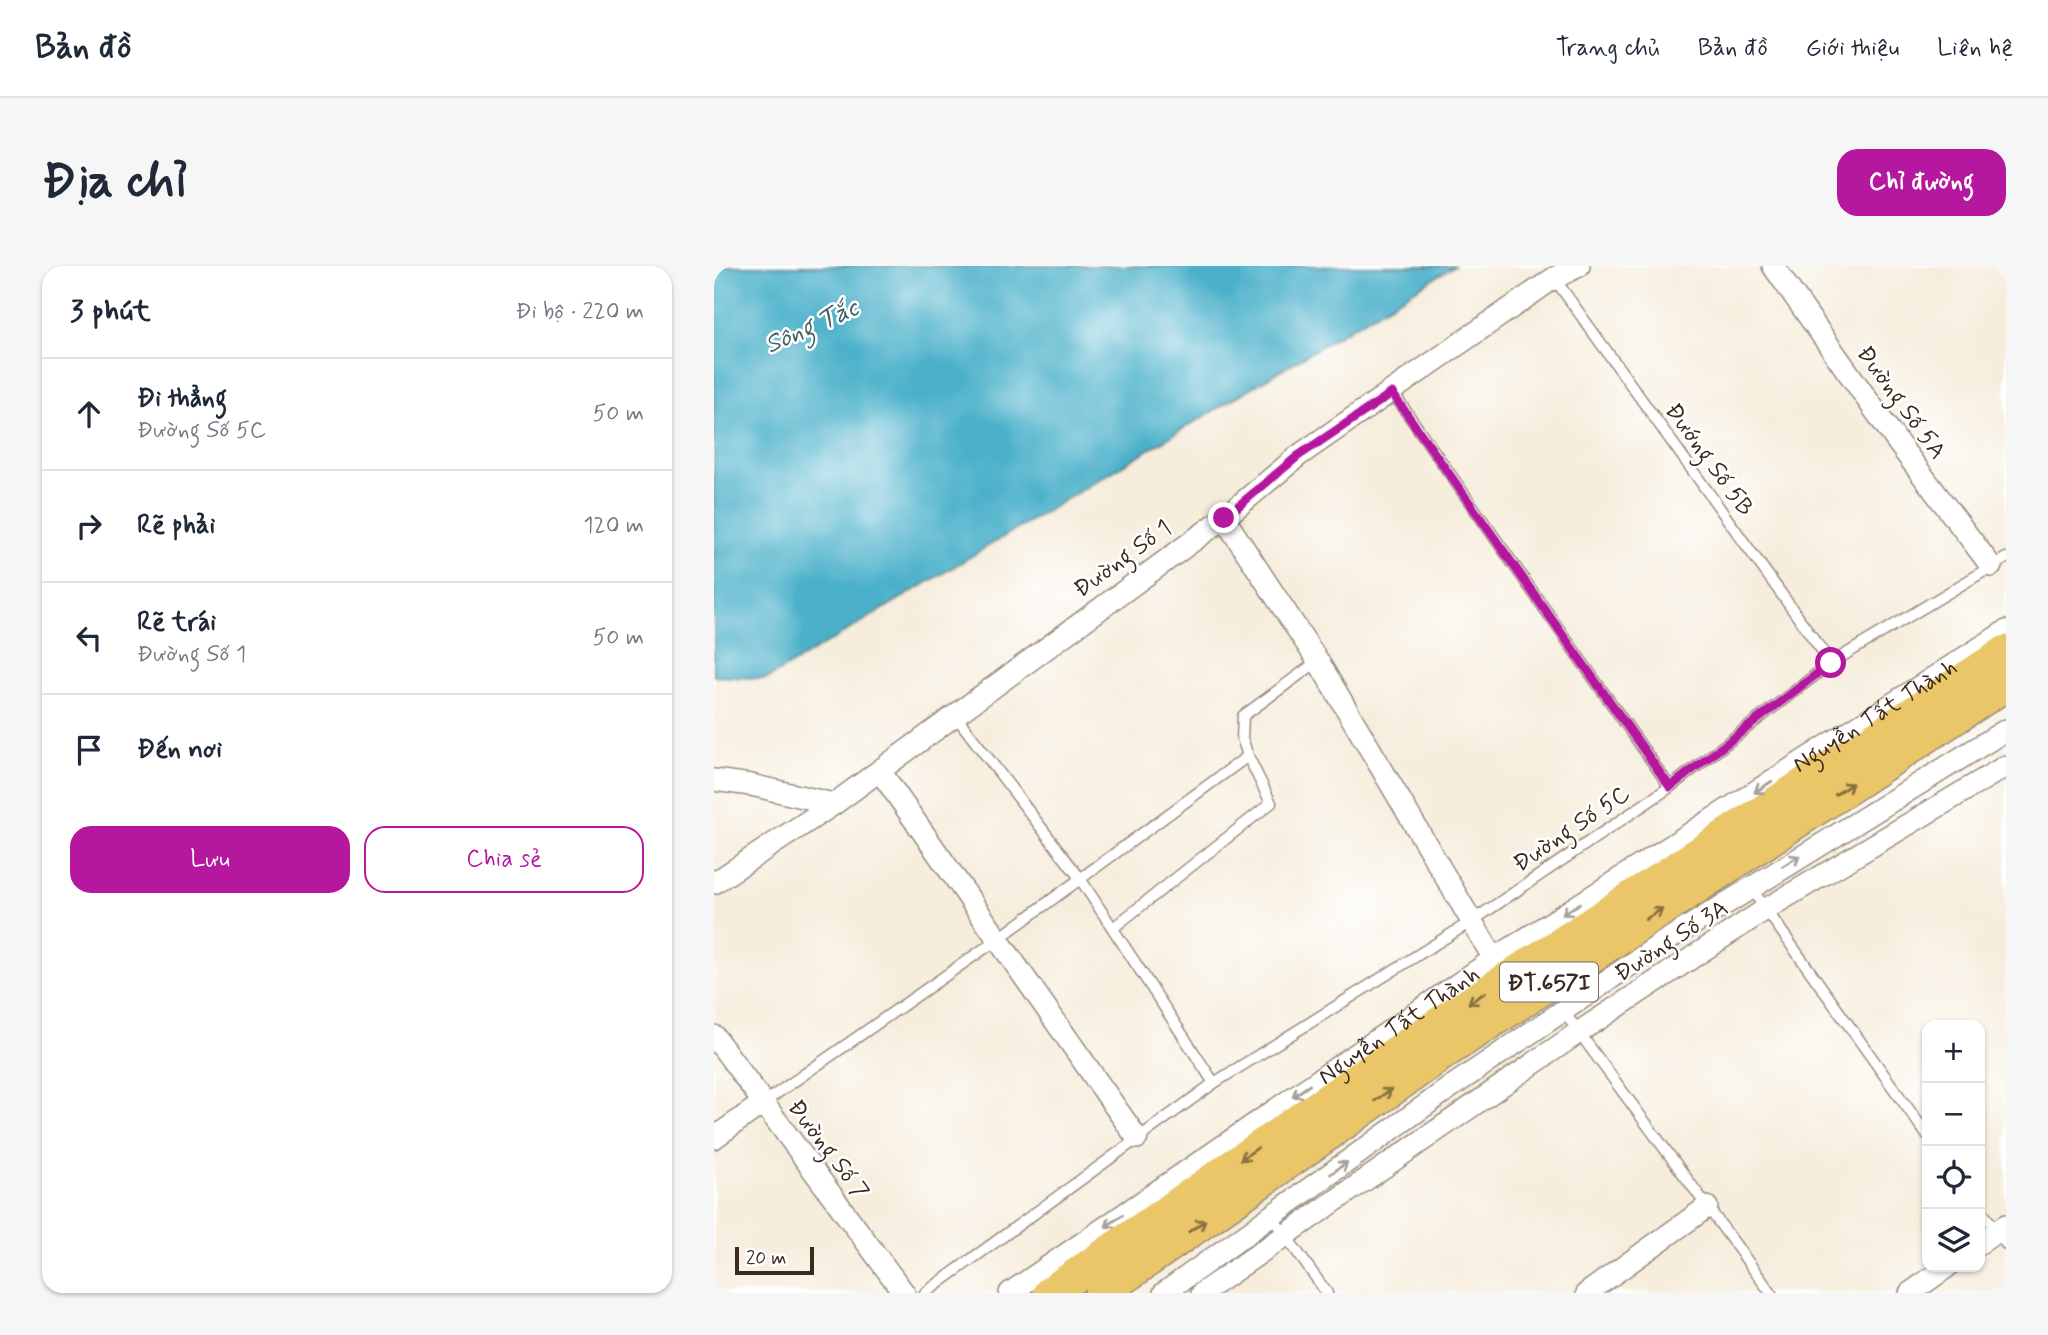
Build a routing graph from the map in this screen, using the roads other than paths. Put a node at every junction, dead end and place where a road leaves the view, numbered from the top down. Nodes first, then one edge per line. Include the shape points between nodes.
1 (1578, 266) edge
2 (1773, 266) edge
3 (1554, 278) junction
4 (1392, 393) junction
5 (1224, 518) junction
6 (1999, 562) edge
7 (2006, 631) edge
8 (2006, 652) edge
9 (1318, 661) junction
10 (1831, 663) junction
11 (2006, 684) edge
12 (955, 715) junction
13 (2006, 730) edge
14 (1248, 756) junction
15 (2006, 766) edge
16 (880, 771) junction
17 (714, 780) edge
18 (1670, 787) junction
19 (834, 804) junction
20 (1079, 877) junction
21 (714, 883) edge
22 (1750, 887) junction
23 (1766, 909) junction
24 (1472, 921) junction
25 (1113, 928) junction
26 (998, 939) junction
27 (1494, 959) junction
28 (1564, 1012) junction
29 (1578, 1032) junction
30 (714, 1036) edge
31 (1214, 1083) junction
32 (762, 1103) junction
33 (1922, 1128) edge
34 (714, 1138) edge
35 (1137, 1138) junction
36 (1707, 1207) junction
37 (1272, 1217) junction
38 (1985, 1217) edge
39 (1285, 1235) junction
40 (1997, 1236) edge
41 (1940, 1272) edge
42 (904, 1293) edge
43 (925, 1293) edge
44 (1010, 1293) edge
45 (1050, 1293) edge
46 (1101, 1293) edge
47 (1164, 1293) edge
48 (1202, 1293) edge
49 (1328, 1293) edge
50 (1587, 1293) edge
51 (1771, 1293) edge
52 (1910, 1293) edge

1 - 3 street, Đường Số 1
2 - 6 street, Đường Số 5A via 1898,443
3 - 4 street, Đường Số 1
3 - 10 lane, Đướng Số 5B
4 - 5 street, Đường Số 1 via 1298,456
4 - 18 lane
5 - 9 street
5 - 12 street, Đường Số 1
6 - 10 lane, Đường Số 5C
7 -> 27 street, Nguyễn Tất Thành
8 -> 45 main road, Nguyễn Tất Thành / ĐT.657I via 1414,1040
9 - 14 lane via 1243,716 1241,738
9 - 24 street
10 - 18 lane, Đường Số 5C
46 -> 11 main road, Nguyễn Tất Thành / ĐT.657I via 1443,1052
12 - 16 street, Đường Số 1
12 - 20 lane
22 -> 13 street
14 - 20 lane
14 - 25 lane via 1271,803
15 - 23 street, Đường Số 3A
16 - 19 street, Đường Số 1
16 - 26 street
17 - 19 street
18 - 24 lane, Đường Số 5C
19 - 21 street, Đường Số 1
20 - 25 lane
20 - 26 lane
22 - 23 lane
22 - 28 street
23 - 29 street, Đường Số 3A
23 - 33 lane
24 - 27 street
24 - 31 lane, Đường Số 5C
25 - 31 lane
26 - 32 lane
26 - 35 street
27 -> 44 street, Nguyễn Tất Thành
28 - 29 lane
37 -> 28 street
29 - 36 lane
29 - 39 street, Đường Số 3A
30 - 32 street, Đường Số 7
31 - 35 lane, Đường Số 5C
32 - 34 street
32 - 42 street, Đường Số 7
35 - 43 lane, Đường Số 5C
36 - 50 street
36 - 51 lane
37 - 39 lane
37 - 47 street
38 - 40 lane
39 - 48 street, Đường Số 3A
39 - 49 lane
41 - 52 street

